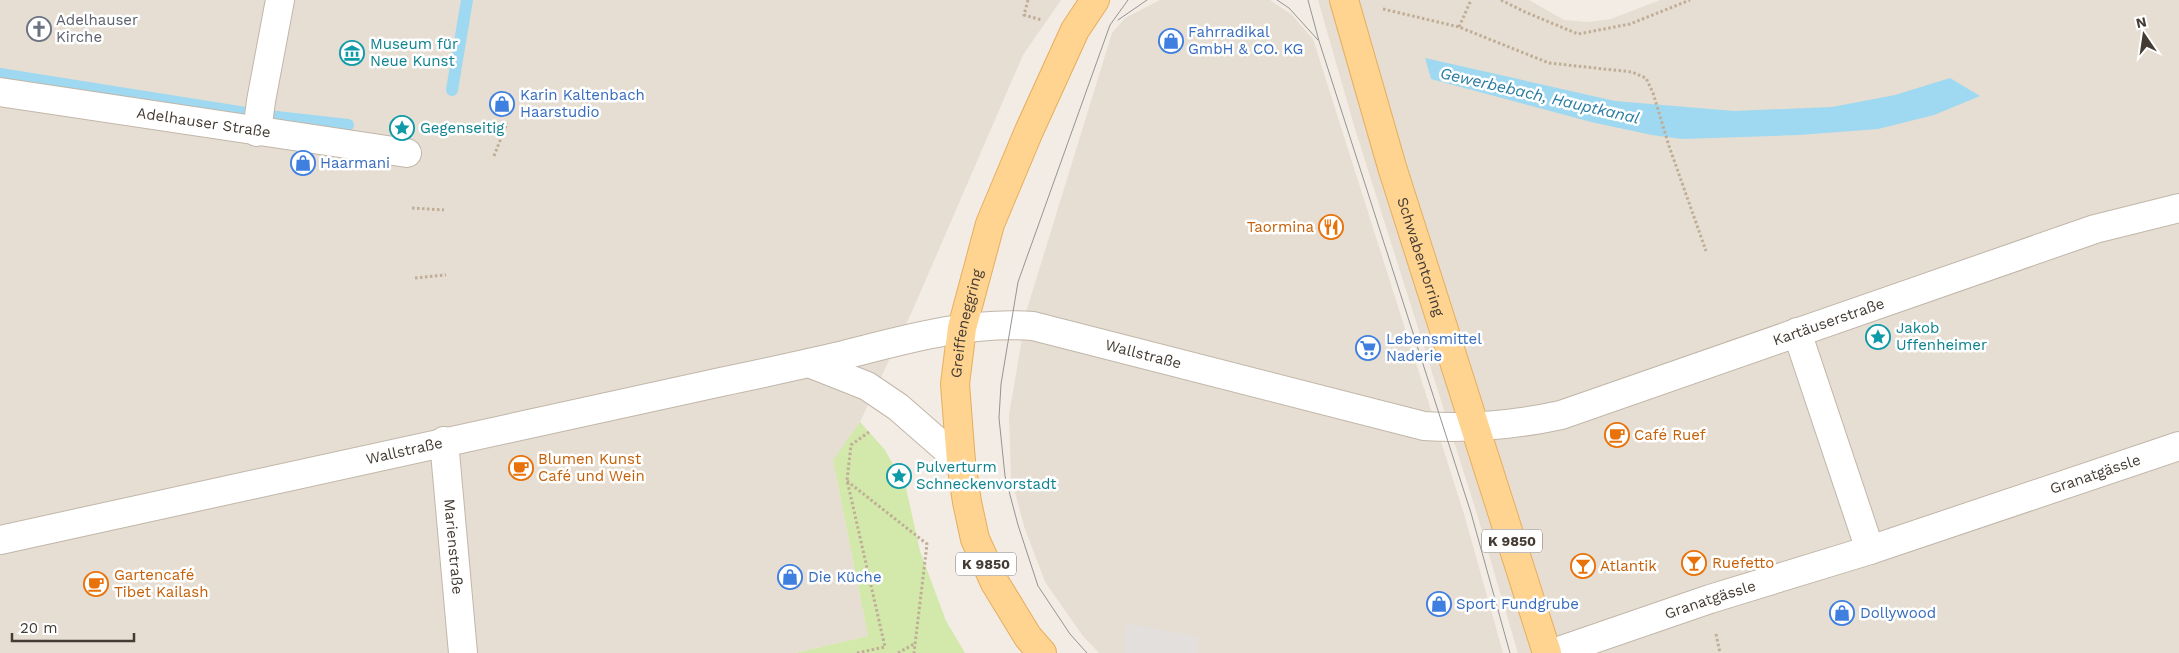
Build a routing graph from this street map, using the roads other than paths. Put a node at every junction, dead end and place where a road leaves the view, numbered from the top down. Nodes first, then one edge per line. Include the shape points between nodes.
1 (280, 0) edge
2 (1095, 0) edge
3 (1344, 0) edge
4 (0, 92) edge
5 (258, 132) junction
6 (407, 153) dead end
7 (2179, 208) edge
8 (962, 328) junction
9 (1797, 332) junction
10 (809, 363) junction
11 (1476, 428) junction
12 (444, 441) junction
13 (2179, 446) edge
14 (961, 462) junction
15 (0, 540) edge
16 (1870, 550) junction
17 (463, 653) edge
18 (1042, 653) edge
19 (1547, 653) edge
20 (1553, 653) edge

1 - 5 street
2 - 8 main road, Greiffeneggring via 1075,30 990,224
3 - 11 main road, Schwabentorring via 1392,167
4 - 5 street, Adelhauser Straße
5 - 6 street, Adelhauser Straße
7 - 9 street, Kartäuserstraße via 2094,229
8 - 10 street, Wallstraße
8 - 11 street, Wallstraße via 1011,324 1033,326 1424,426
8 - 14 main road, Greiffeneggring / K 9850 via 956,384
9 - 11 street, Kartäuserstraße via 1561,415 1521,424
9 - 16 street
10 - 12 street, Wallstraße
10 - 14 street via 866,386 898,407
11 - 19 main road, Schwabentorring / K 9850
12 - 15 street, Wallstraße
12 - 17 street, Marienstraße
13 - 16 street, Granatgässle
14 - 18 main road, Greiffeneggring / K 9850 via 975,539 995,583 1028,637
16 - 20 street, Granatgässle via 1710,599

